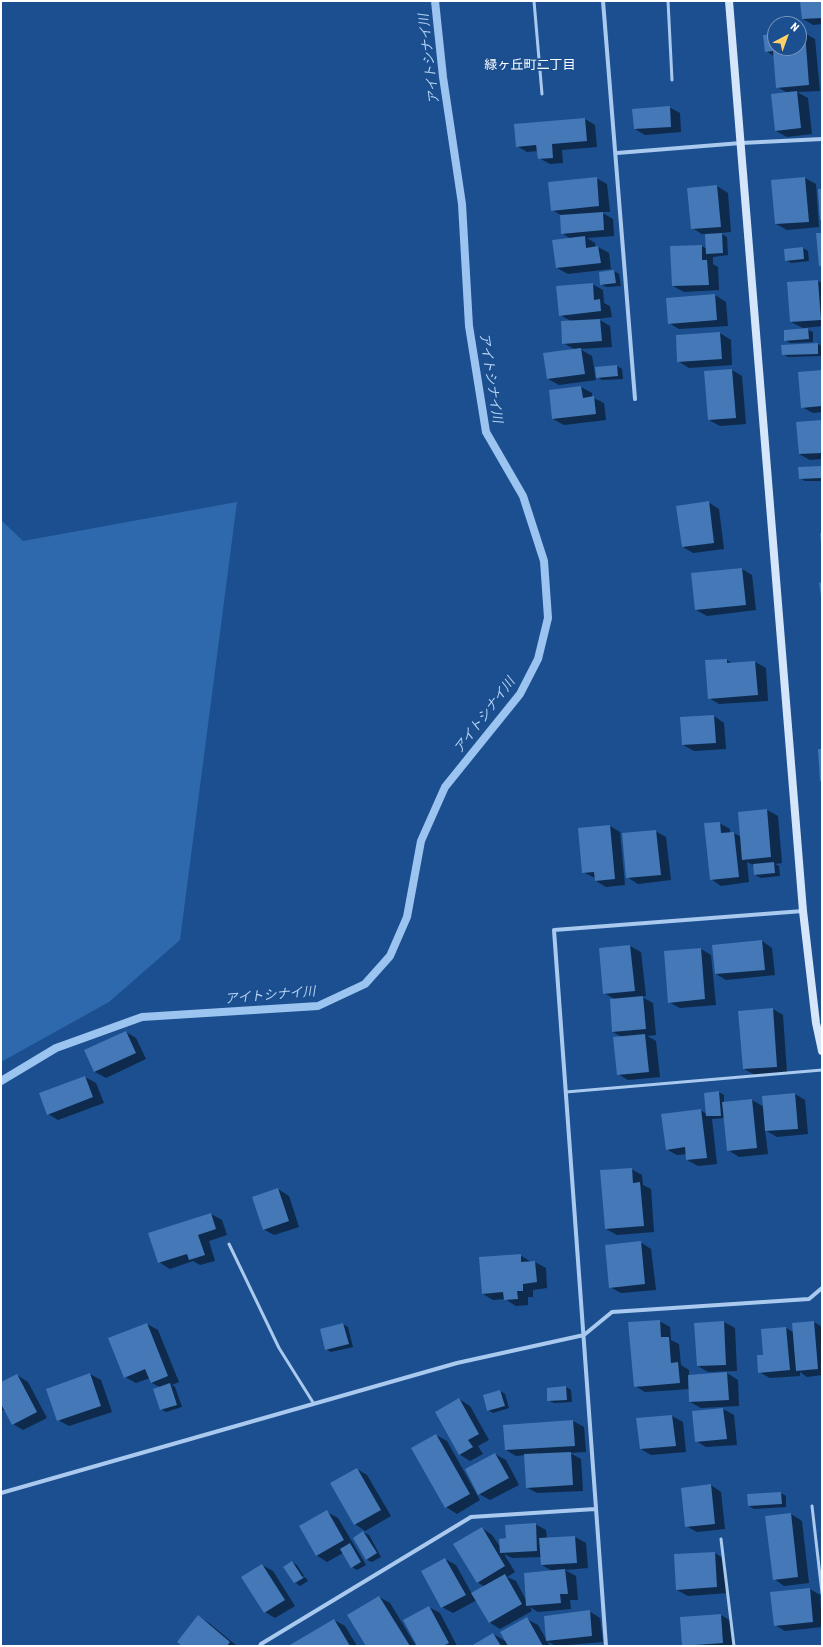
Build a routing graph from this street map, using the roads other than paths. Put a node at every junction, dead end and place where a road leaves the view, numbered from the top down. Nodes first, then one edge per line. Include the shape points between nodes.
1 (534, 1) edge
2 (603, 1) edge
3 (668, 1) edge
4 (729, 1) edge
5 (672, 80) dead end
6 (542, 94) dead end
7 (822, 139) edge
8 (741, 143) junction
9 (617, 153) junction
10 (635, 399) dead end
11 (803, 911) junction
12 (822, 1051) edge
13 (822, 1070) edge
14 (566, 1092) junction
15 (228, 1244) dead end
16 (822, 1288) edge
17 (584, 1335) junction
18 (314, 1404) junction
19 (1, 1493) edge
20 (812, 1506) dead end
21 (595, 1509) junction
22 (721, 1539) dead end
23 (822, 1592) edge
24 (260, 1646) edge
25 (606, 1646) edge
26 (734, 1646) edge

1 - 6 lane
2 - 9 street
3 - 5 lane
4 - 8 street
7 - 8 street
8 - 9 street
8 - 11 street
9 - 10 street
11 - 12 street via 816,1023
11 - 14 street via 554,930
13 - 14 lane
14 - 17 street
15 - 18 lane via 279,1348
16 - 17 street via 809,1299 612,1312
17 - 18 street via 457,1363
17 - 21 street
18 - 19 street
20 - 23 lane
21 - 24 street via 471,1517
21 - 25 street
22 - 26 lane

